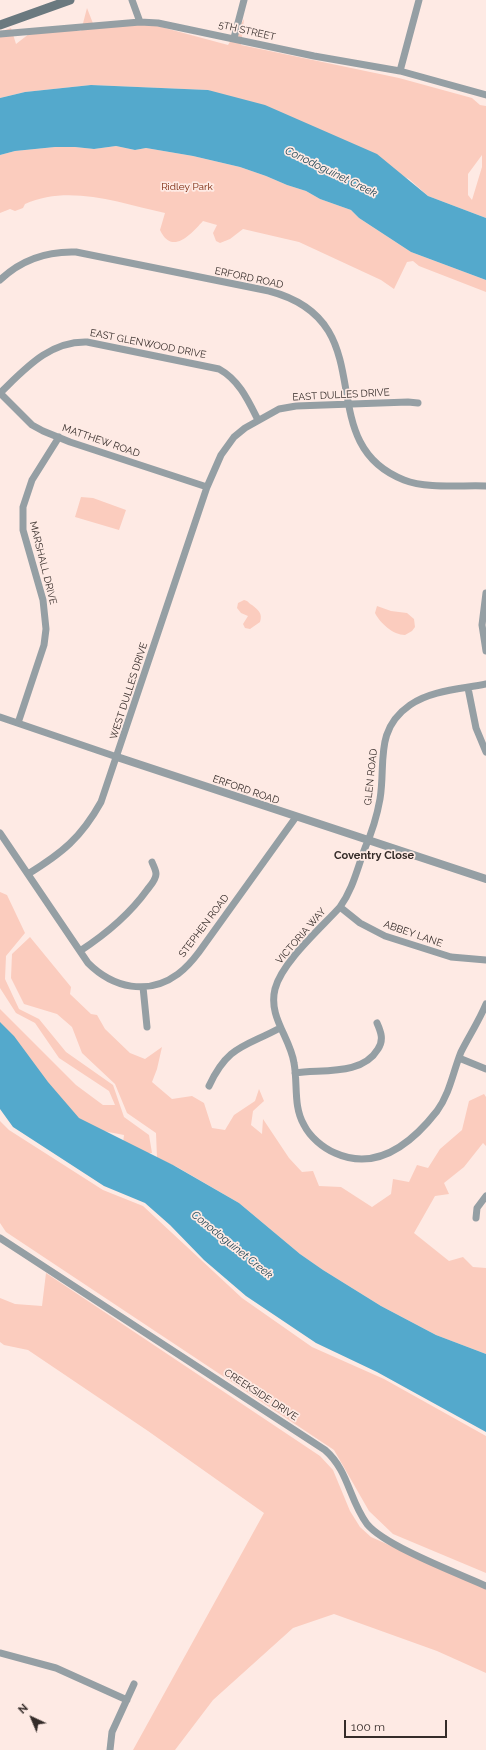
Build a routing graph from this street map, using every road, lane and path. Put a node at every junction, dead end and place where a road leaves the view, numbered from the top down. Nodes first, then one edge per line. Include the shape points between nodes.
1 (70, 0) edge
2 (132, 0) edge
3 (244, 0) edge
4 (419, 0) edge
5 (140, 22) junction
6 (0, 26) edge
7 (0, 34) edge
8 (234, 38) junction
9 (400, 71) junction
10 (486, 95) edge
11 (0, 280) edge
12 (0, 393) edge
13 (418, 403) dead end
14 (348, 404) junction
15 (258, 420) junction
16 (59, 438) junction
17 (486, 486) edge
18 (207, 487) junction
19 (486, 593) edge
20 (486, 651) edge
21 (486, 684) edge
22 (468, 688) junction
23 (0, 717) edge
24 (18, 723) junction
25 (486, 752) edge
26 (117, 756) junction
27 (296, 817) junction
28 (0, 833) edge
29 (368, 841) junction
30 (152, 862) dead end
31 (28, 874) junction
32 (486, 879) edge
33 (340, 907) junction
34 (80, 951) junction
35 (486, 960) edge
36 (143, 987) junction
37 (486, 1004) edge
38 (377, 1023) dead end
39 (147, 1027) dead end
40 (280, 1028) junction
41 (459, 1058) junction
42 (486, 1068) edge
43 (295, 1073) junction
44 (209, 1086) dead end
45 (486, 1196) edge
46 (476, 1218) dead end
47 (0, 1238) edge
48 (486, 1586) edge
49 (0, 1653) edge
50 (134, 1684) dead end
51 (127, 1700) junction
52 (110, 1750) edge

1 - 6 main road
2 - 5 street
3 - 8 street
4 - 9 street
5 - 7 street, 5TH STREET
5 - 8 street, 5TH STREET via 154,22
8 - 9 street, 5TH STREET
9 - 10 street, 5TH STREET
11 - 14 street, ERFORD ROAD via 15,267 31,259 45,254 66,252 100,256 288,296 311,310 334,340 341,362
12 - 15 street, EAST GLENWOOD DRIVE via 42,355 59,346 80,341 219,369 236,382
12 - 16 street, MATTHEW ROAD via 32,425
13 - 14 street, EAST DULLES DRIVE
14 - 15 street, EAST DULLES DRIVE via 290,407 279,409
14 - 17 street, ERFORD ROAD via 351,422 360,443 375,462 393,475 424,484
15 - 18 street, EAST DULLES DRIVE via 227,445
16 - 18 street, MATTHEW ROAD
16 - 24 street, MARSHALL DRIVE via 32,480 23,507 23,530 43,600 46,629 44,645
18 - 26 street, WEST DULLES DRIVE
19 - 20 street via 482,625
21 - 22 street, GLEN ROAD
22 - 25 street via 476,728
22 - 29 street, GLEN ROAD via 422,699 396,719 382,750 380,800
23 - 24 street, ERFORD ROAD
24 - 26 street, ERFORD ROAD
26 - 27 street, ERFORD ROAD
26 - 31 street, WEST DULLES DRIVE via 100,802 81,832 60,853
27 - 29 street, ERFORD ROAD
27 - 36 street, STEPHEN ROAD via 186,968 160,984
28 - 31 street, STEPHEN ROAD
29 - 32 street, ERFORD ROAD
29 - 33 street, VICTORIA WAY via 354,882
30 - 34 street via 156,874 143,895 121,920
31 - 34 street, STEPHEN ROAD
33 - 35 street, ABBEY LANE via 360,923 385,936 451,957
33 - 40 street, VICTORIA WAY via 281,974 275,990 274,1003
34 - 36 street, STEPHEN ROAD via 88,963 105,977 126,986
36 - 39 street
37 - 41 street, VICTORIA WAY
38 - 43 street via 382,1041 376,1052 363,1063 346,1069
40 - 43 street, VICTORIA WAY via 292,1053
40 - 44 street via 231,1053 219,1067
41 - 42 street
41 - 43 street, VICTORIA WAY via 452,1081 439,1107 404,1144 391,1153 377,1158 347,1158 330,1151 309,1133 298,1110
45 - 46 street via 477,1208
47 - 48 street, CREEKSIDE DRIVE via 324,1450 337,1462 359,1511 377,1533 411,1552
49 - 51 street via 56,1668
50 - 51 street
51 - 52 street via 112,1732

